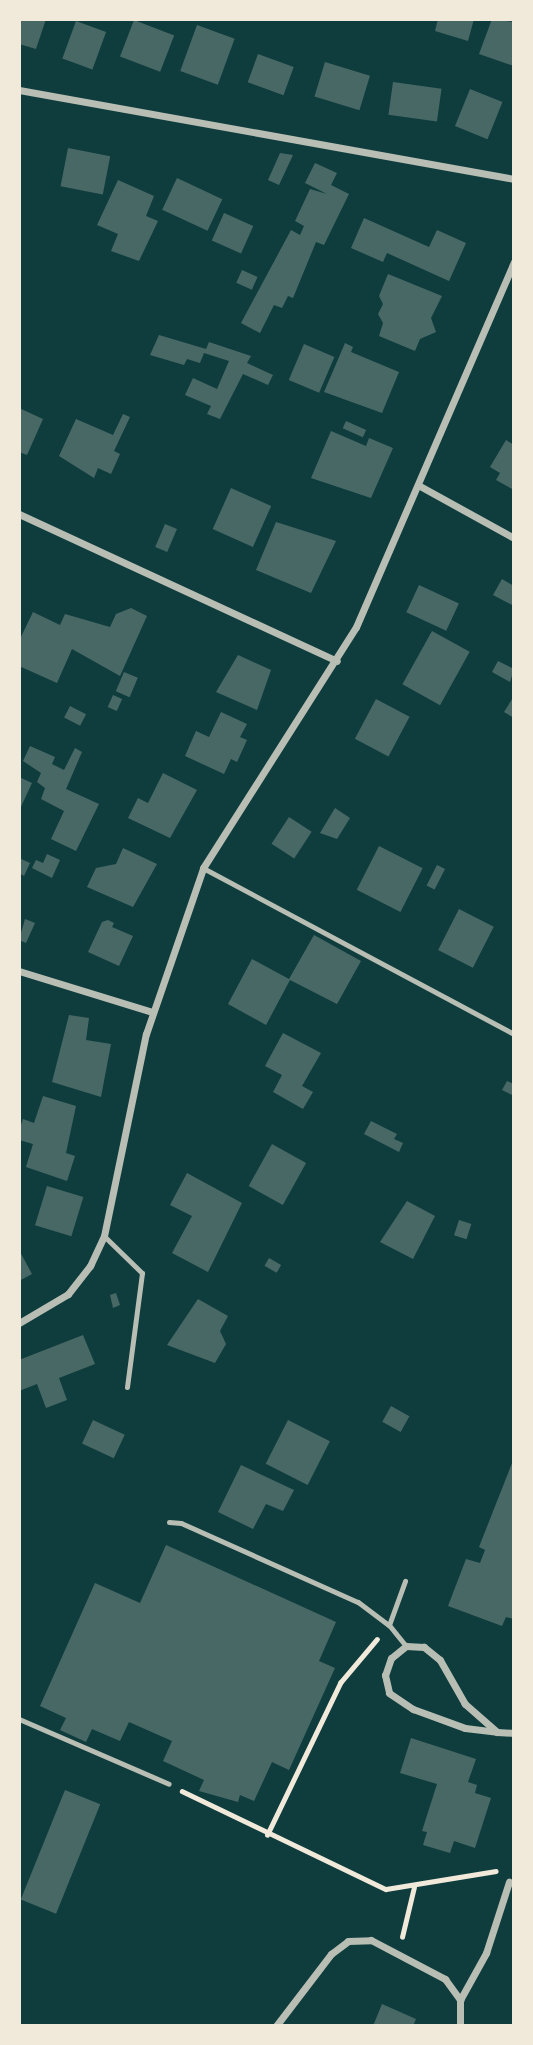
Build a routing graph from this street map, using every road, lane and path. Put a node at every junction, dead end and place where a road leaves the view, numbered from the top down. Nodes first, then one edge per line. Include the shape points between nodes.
1 (19, 90) edge
2 (514, 179) edge
3 (514, 262) edge
4 (418, 485) junction
5 (19, 514) edge
6 (514, 538) edge
7 (337, 661) junction
8 (203, 868) junction
9 (19, 971) edge
10 (152, 1012) junction
11 (514, 1034) edge
12 (104, 1236) junction
13 (19, 1323) edge
14 (127, 1387) dead end
15 (169, 1522) dead end
16 (405, 1581) dead end
17 (389, 1625) junction
18 (406, 1646) junction
19 (19, 1719) edge
20 (498, 1732) junction
21 (514, 1733) edge
22 (169, 1784) joint
23 (267, 1835) junction
24 (501, 1870) dead end
25 (509, 1882) dead end
26 (414, 1886) junction
27 (397, 1953) junction
28 (460, 2000) junction
29 (276, 2026) edge
30 (460, 2026) edge

1 - 2 street
3 - 4 street
4 - 6 street
4 - 7 street
5 - 7 street
7 - 8 street
8 - 10 street
8 - 11 lane
9 - 10 street
10 - 12 street
12 - 13 street via 90,1266 68,1294
12 - 14 lane via 142,1273
15 - 17 lane via 181,1523 358,1602
16 - 17 lane
17 - 18 lane
17 - 23 path via 340,1682
18 - 20 street via 424,1647 440,1660 465,1704
18 - 20 street via 391,1658 385,1675 389,1693 413,1709 465,1728
19 - 22 lane
20 - 21 street
22 - 23 path
23 - 26 path via 386,1889
24 - 26 path
25 - 28 street via 486,1952
26 - 27 path
27 - 28 street via 445,1979
27 - 29 street via 371,1941 348,1941 331,1954
28 - 30 street

